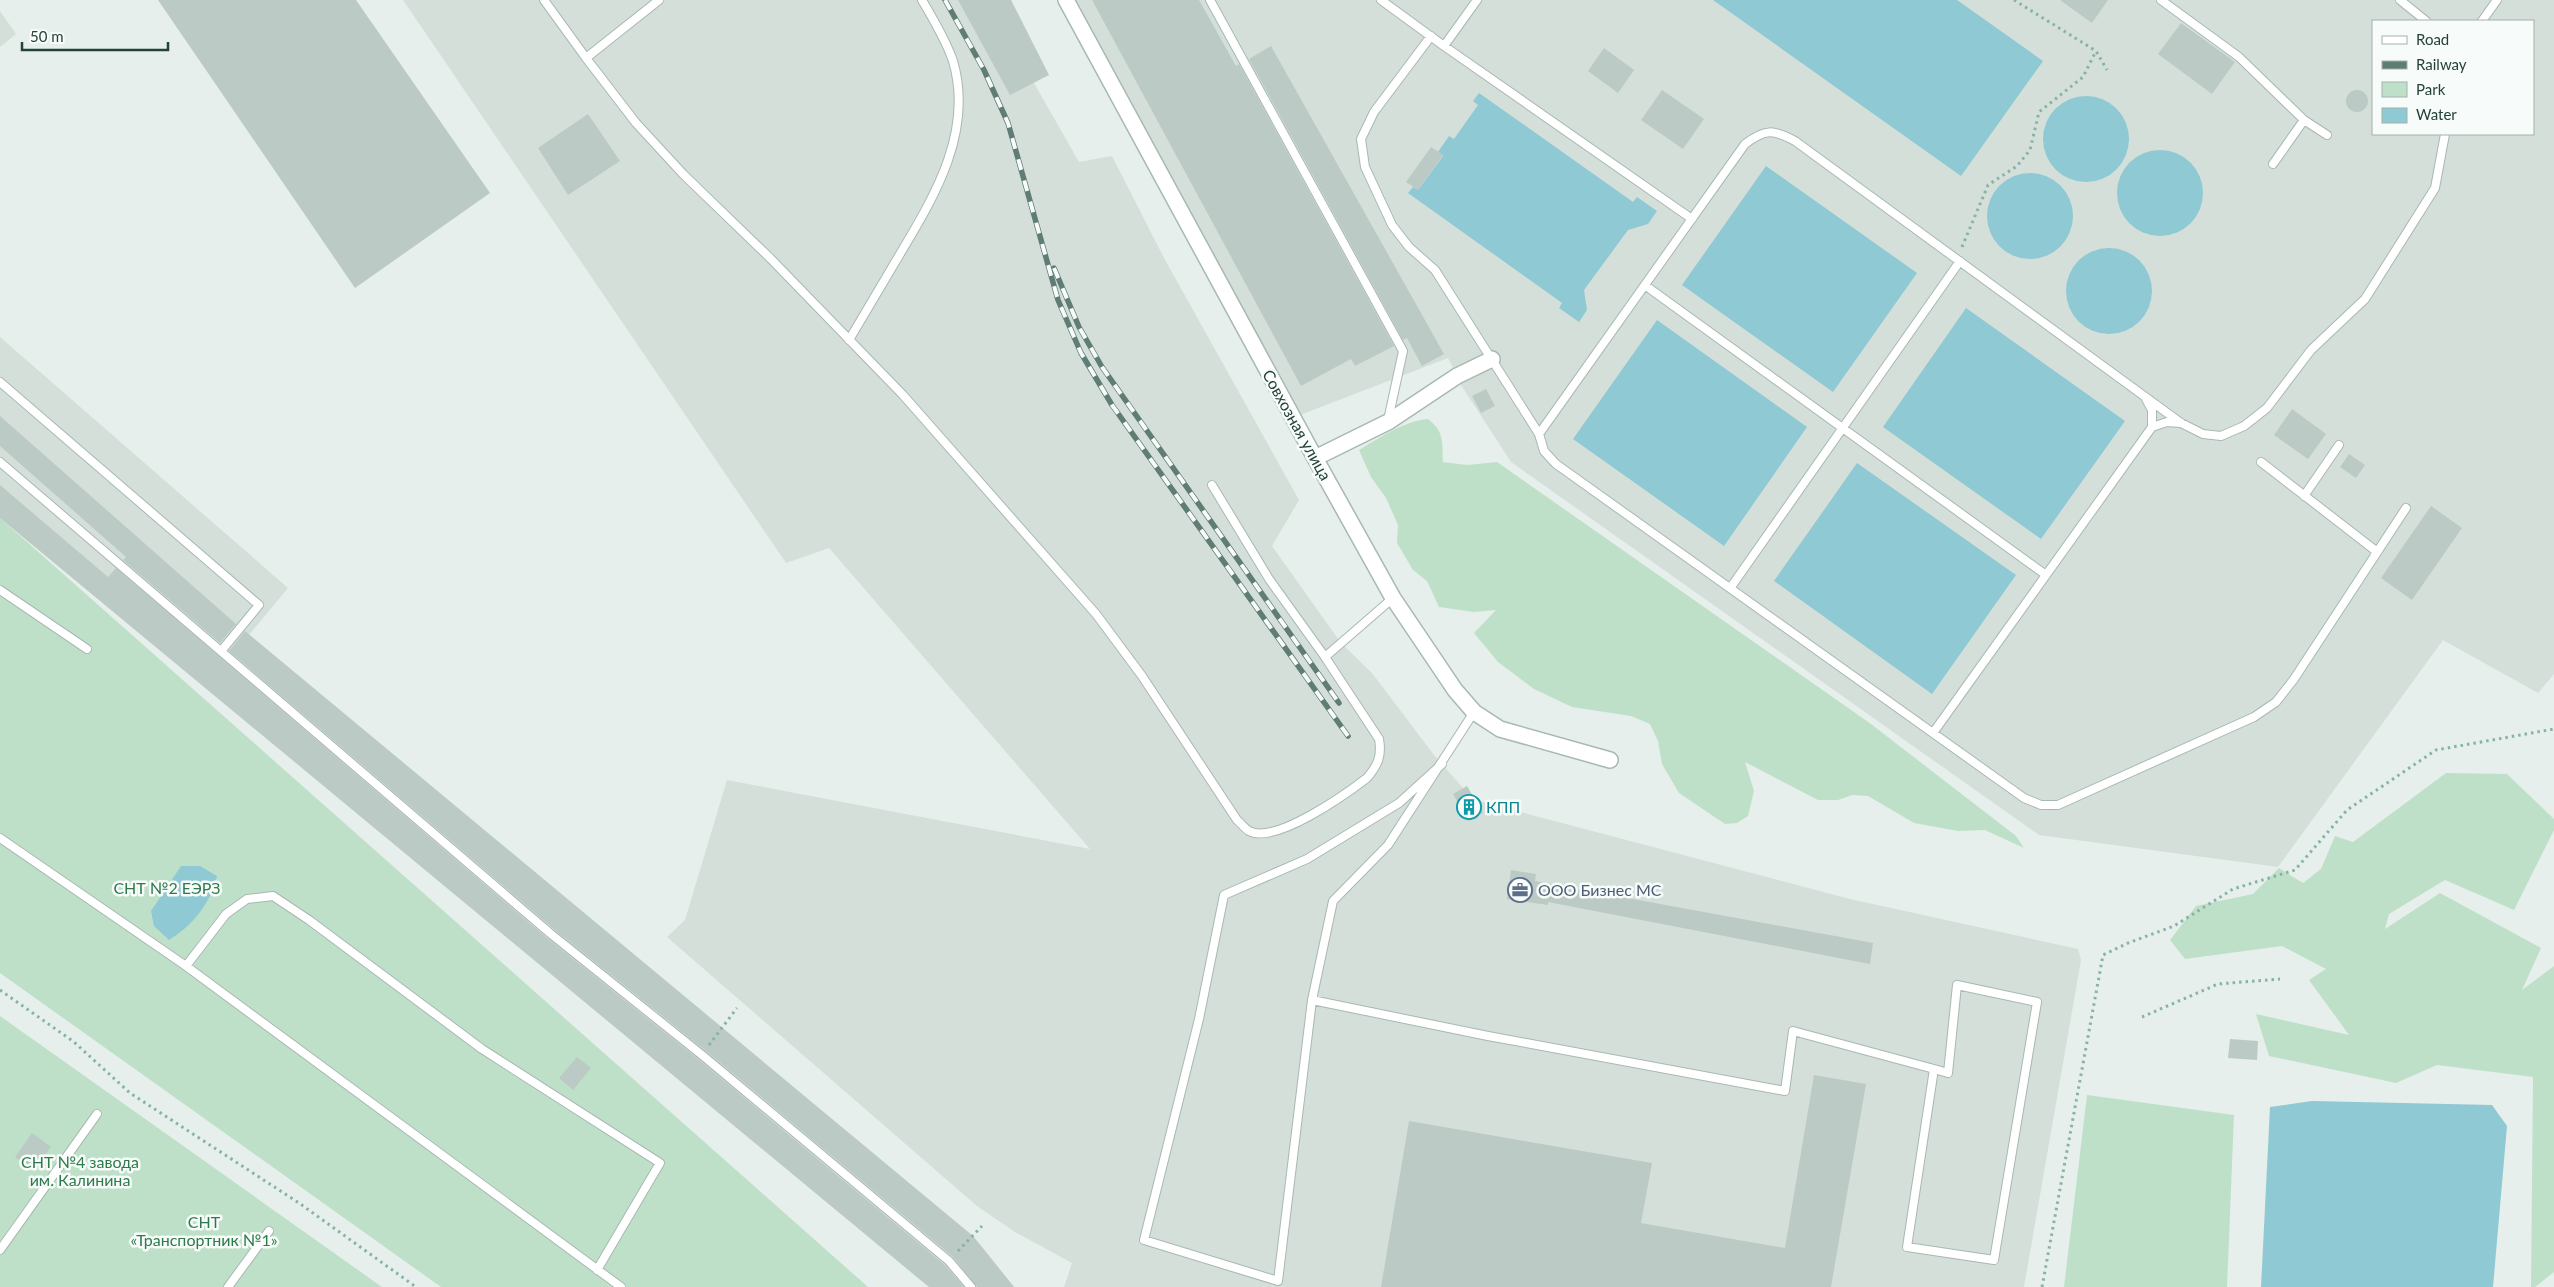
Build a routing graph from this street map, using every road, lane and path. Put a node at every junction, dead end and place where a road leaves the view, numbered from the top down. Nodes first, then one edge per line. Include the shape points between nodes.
1 (544, 0) edge
2 (659, 0) edge
3 (922, 0) edge
4 (1066, 0) edge
5 (1210, 0) edge
6 (1381, 0) edge
7 (1477, 0) edge
8 (2014, 0) edge
9 (2161, 0) edge
10 (2400, 0) edge
11 (2498, 0) edge
12 (2425, 20) edge
13 (2483, 20) edge
14 (1431, 36) junction
15 (1444, 46) junction
16 (2096, 50) junction
17 (586, 58) junction
18 (2107, 70) dead end
19 (2304, 120) junction
20 (2327, 135) dead end
21 (2444, 135) edge
22 (2274, 164) dead end
23 (1692, 219) junction
24 (1960, 261) junction
25 (1646, 286) junction
26 (849, 340) junction
27 (1492, 359) junction
28 (0, 382) edge
29 (2144, 395) junction
30 (1388, 422) junction
31 (2182, 423) junction
32 (2152, 427) junction
33 (1843, 428) junction
34 (1539, 434) junction
35 (2339, 445) dead end
36 (1315, 458) junction
37 (0, 462) edge
38 (2261, 462) dead end
39 (1212, 485) dead end
40 (2304, 496) junction
41 (2406, 508) dead end
42 (2376, 551) junction
43 (2046, 575) junction
44 (1731, 588) junction
45 (0, 590) edge
46 (1393, 598) junction
47 (87, 649) dead end
48 (222, 650) junction
49 (1325, 657) junction
50 (1474, 712) junction
51 (2554, 729) edge
52 (1933, 733) junction
53 (1610, 760) dead end
54 (1442, 764) junction
55 (0, 838) edge
56 (186, 966) junction
57 (2280, 979) dead end
58 (0, 990) edge
59 (1312, 1000) junction
60 (737, 1008) dead end
61 (2142, 1017) dead end
62 (702, 1055) junction
63 (1934, 1069) junction
64 (97, 1114) dead end
65 (982, 1226) dead end
66 (269, 1230) dead end
67 (0, 1250) edge
68 (949, 1261) junction
69 (597, 1270) junction
70 (228, 1287) edge
71 (416, 1287) edge
72 (621, 1287) edge
73 (971, 1287) edge
74 (2042, 1287) edge

1 - 17 lane
2 - 17 lane
3 - 26 lane via 953,61 958,90 957,122 949,161 936,194
4 - 36 street, Совхозная улица
5 - 30 lane via 1403,351
6 - 14 lane
7 - 15 lane
8 - 16 path
9 - 19 lane via 2239,57
10 - 12 lane
11 - 13 lane
14 - 15 lane
14 - 27 lane via 1374,112 1361,139 1365,166 1392,225 1409,247 1435,270
15 - 23 lane
16 - 18 path
16 - 24 path via 2083,77 2039,112 2030,150 2017,166 1988,185 1963,239
17 - 26 lane via 636,123 683,174
19 - 20 lane
19 - 22 lane
21 - 31 lane via 2435,188 2365,299 2311,350 2267,408 2244,426 2221,436 2203,434
23 - 24 lane via 1744,144 1760,133 1778,132
23 - 25 lane
24 - 29 lane
24 - 33 lane
25 - 33 lane
25 - 34 lane
26 - 49 lane via 903,395 1096,614 1142,676 1238,820 1250,831 1271,832 1296,822 1355,787 1375,768 1381,753 1380,739
27 - 30 street via 1457,376
27 - 34 lane
28 - 48 lane via 259,605
29 - 31 lane
29 - 32 lane via 2152,410
30 - 36 street
31 - 32 lane via 2167,422
32 - 43 lane
33 - 43 lane
33 - 44 lane
34 - 44 lane via 1544,451 1556,464
35 - 40 lane
36 - 46 street, Совхозная улица
37 - 48 lane
38 - 40 lane
39 - 49 lane via 1269,579
40 - 42 lane
41 - 42 lane
42 - 52 lane via 2276,702 2254,717 2058,805 2041,805 2024,798
43 - 52 lane
44 - 52 lane
45 - 47 lane
46 - 49 lane
46 - 50 street, Совхозная улица via 1455,690
48 - 62 lane via 551,934
50 - 53 street, Совхозная улица via 1500,729
50 - 54 lane
51 - 74 path via 2436,750 2348,810 2295,870 2234,889 2174,926 2103,955
54 - 59 lane via 1388,845 1333,901
54 - 59 lane via 1399,803 1307,859 1224,895 1199,1019 1144,1240 1278,1281
55 - 56 lane
56 - 69 lane
56 - 69 lane via 226,914 247,899 274,896 482,1049 660,1163
57 - 61 path via 2218,984
58 - 71 path via 74,1042 130,1093 299,1203
59 - 63 lane via 1785,1091 1794,1031
60 - 62 path
62 - 68 lane
63 - 63 lane via 1907,1248 1994,1260 2037,1002 1957,985 1948,1073
64 - 67 lane
65 - 68 path
66 - 70 lane
68 - 73 lane
69 - 72 lane

